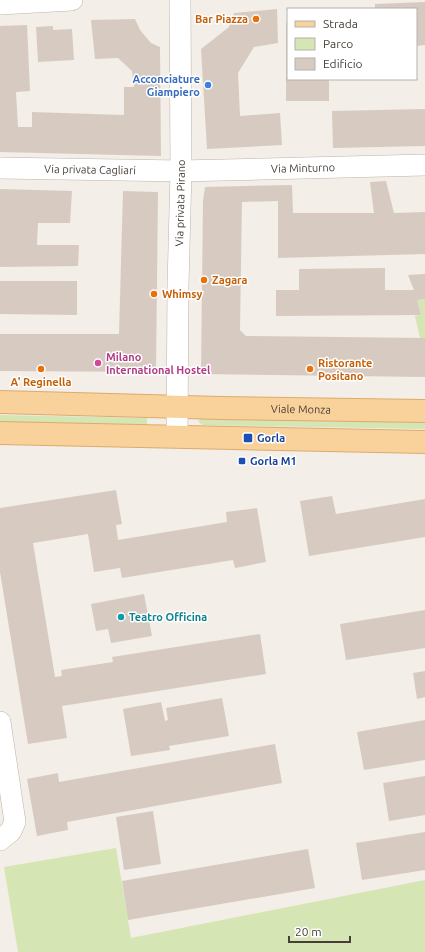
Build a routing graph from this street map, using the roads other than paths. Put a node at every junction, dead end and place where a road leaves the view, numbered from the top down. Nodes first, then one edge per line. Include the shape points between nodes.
1 (72, 0) edge
2 (180, 0) edge
3 (0, 4) edge
4 (425, 166) edge
5 (0, 168) edge
6 (181, 172) junction
7 (0, 402) edge
8 (176, 406) junction
9 (425, 411) edge
10 (0, 433) edge
11 (177, 436) junction
12 (425, 442) edge
13 (0, 722) edge
14 (6, 836) edge

1 - 3 street
2 - 6 street, Via privata Pirano
4 - 6 street, Via Minturno
5 - 6 street, Via privata Cagliari
6 - 8 street, Via privata Pirano
7 - 8 main road, Viale Monza
8 - 9 main road, Viale Monza
8 - 11 street
10 - 11 main road
11 - 12 main road
13 - 14 street via 15,816 15,822

